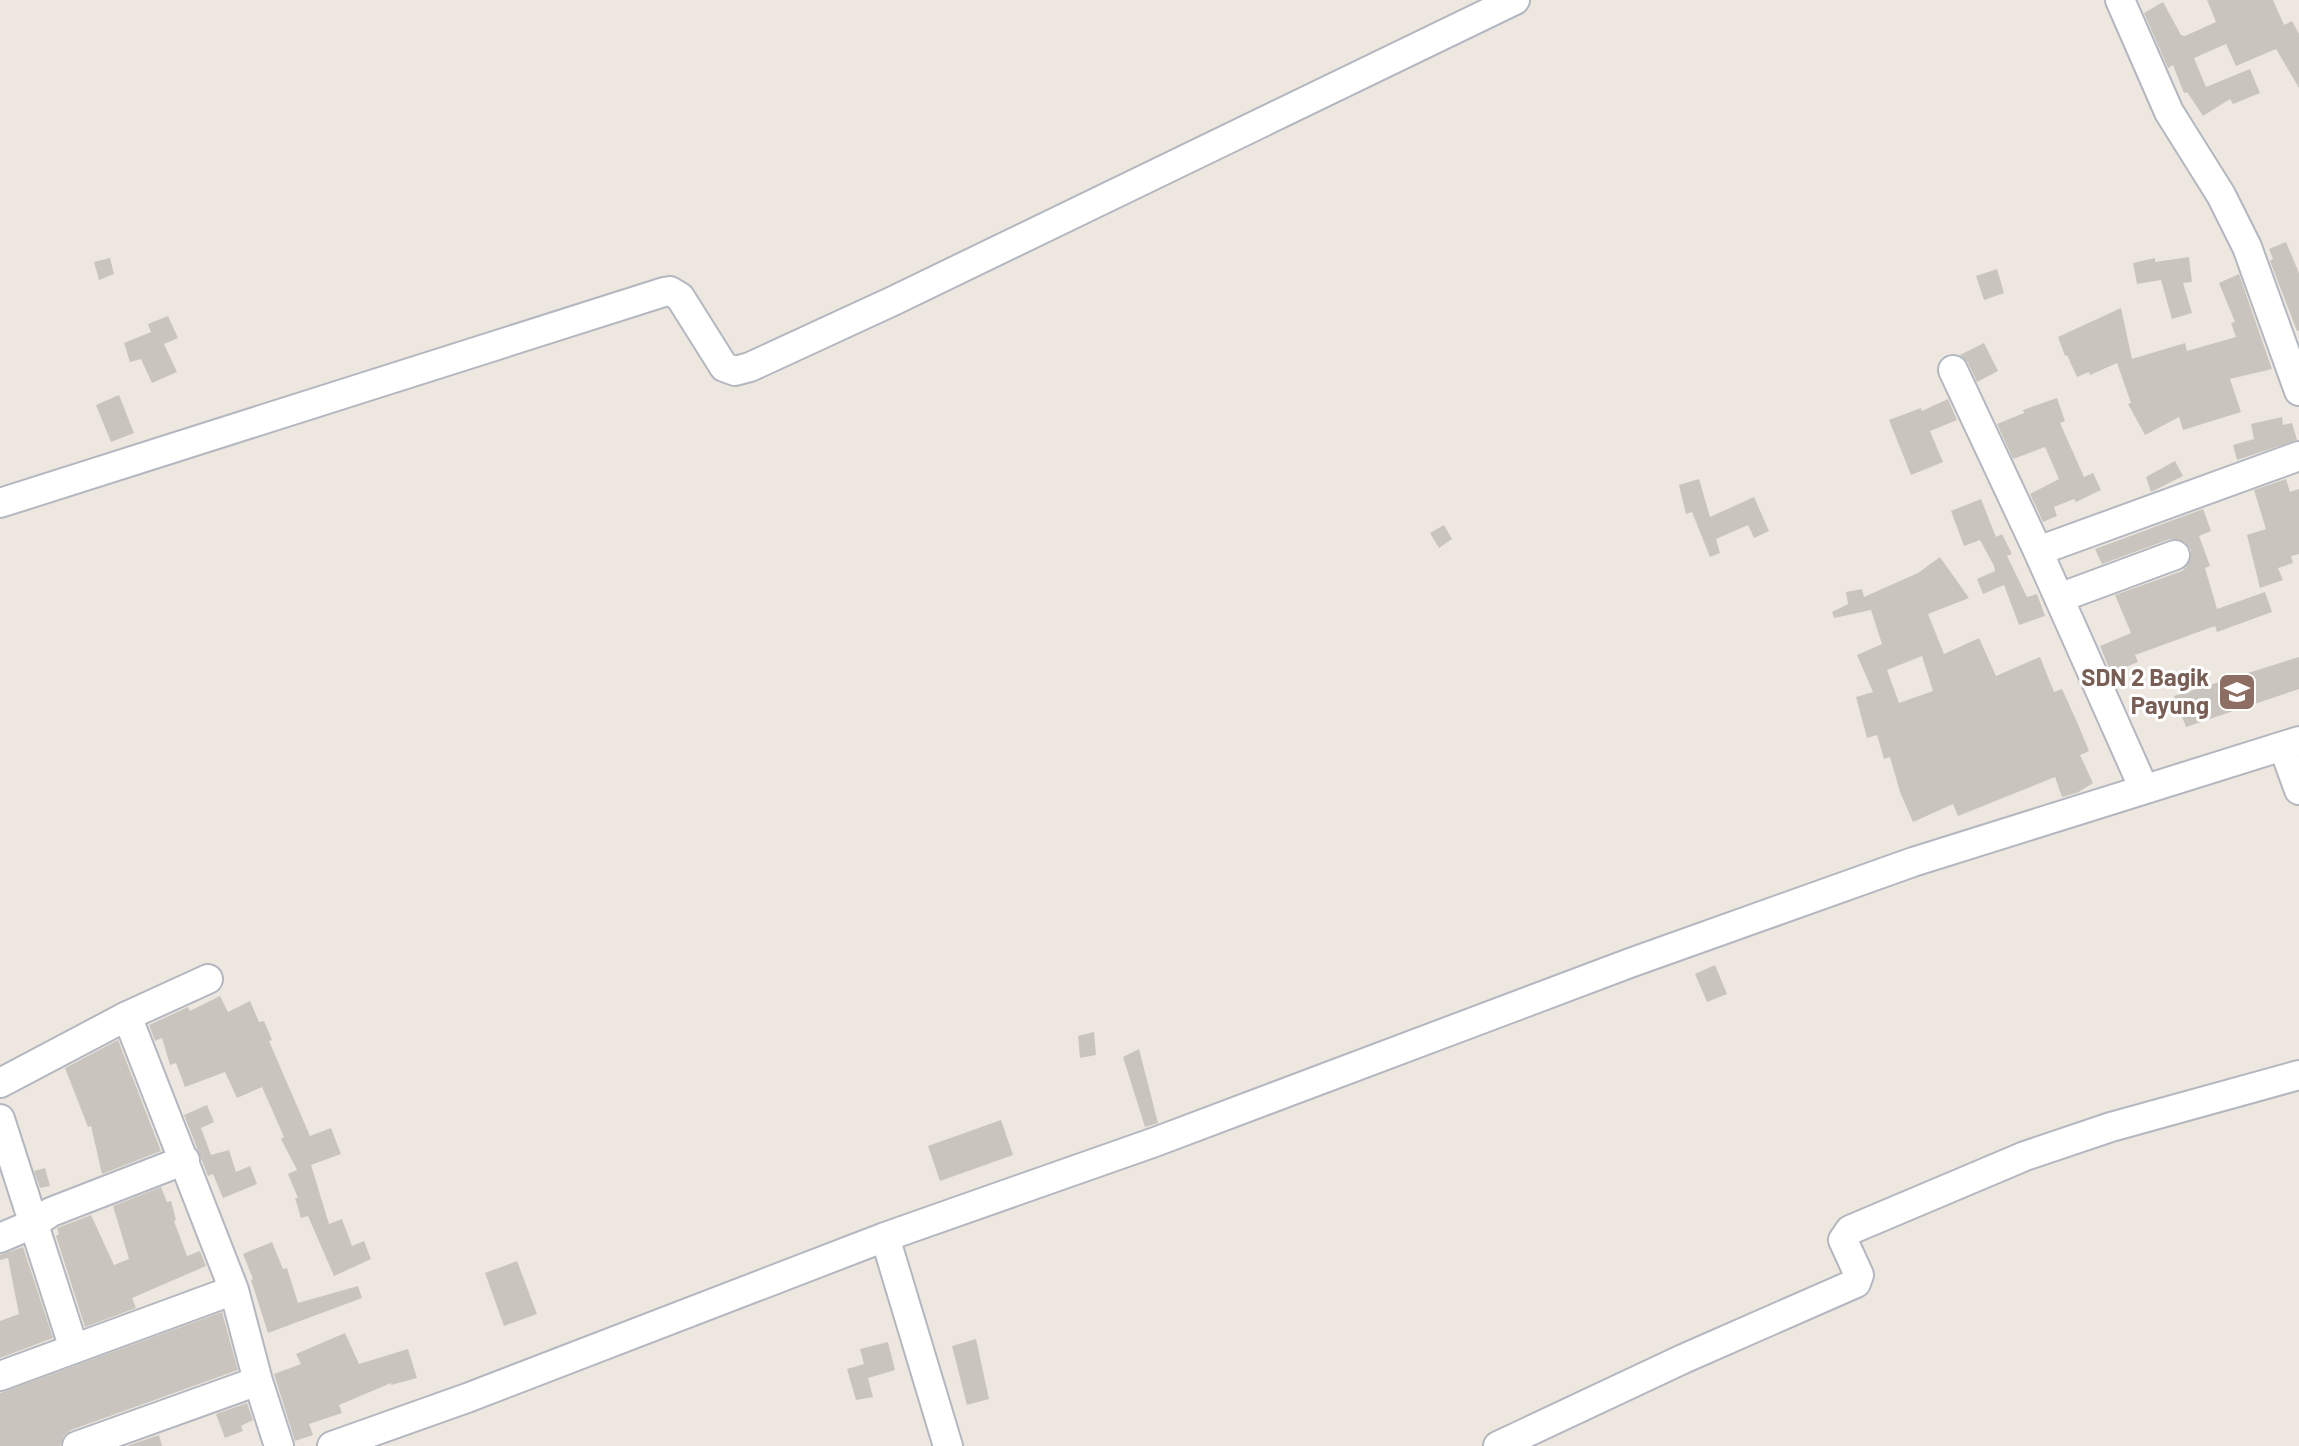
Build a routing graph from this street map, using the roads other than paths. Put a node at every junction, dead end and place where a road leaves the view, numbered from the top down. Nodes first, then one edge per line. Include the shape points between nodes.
1 (1515, 0) edge
2 (2120, 0) edge
3 (1953, 370) dead end
4 (2298, 383) edge
5 (2299, 456) edge
6 (0, 503) edge
7 (2038, 551) junction
8 (2175, 555) dead end
9 (2059, 598) junction
10 (2291, 744) edge
11 (2144, 789) junction
12 (2299, 790) edge
13 (208, 979) dead end
14 (127, 1016) junction
15 (2299, 1075) edge
16 (0, 1083) edge
17 (0, 1119) edge
18 (185, 1160) junction
19 (35, 1223) junction
20 (885, 1237) junction
21 (0, 1238) edge
22 (234, 1290) junction
23 (74, 1349) junction
24 (0, 1376) edge
25 (258, 1381) junction
26 (77, 1446) edge
27 (279, 1446) edge
28 (332, 1446) edge
29 (948, 1446) edge
30 (1498, 1446) edge

1 - 6 street via 750,367 724,367 680,297 670,291
2 - 4 street via 2155,85 2247,247
3 - 7 street
5 - 7 street
7 - 9 street
8 - 9 street
9 - 11 street
10 - 11 street
10 - 12 street
11 - 20 street via 1839,888
13 - 14 street
14 - 16 street
14 - 18 street
15 - 30 street via 2025,1156 1850,1230 1843,1240 1859,1275 1856,1283
17 - 19 street
18 - 19 street
18 - 22 street
19 - 21 street
19 - 23 street
20 - 28 street
20 - 29 street
22 - 23 street
22 - 25 street
23 - 24 street
25 - 26 street
25 - 27 street

